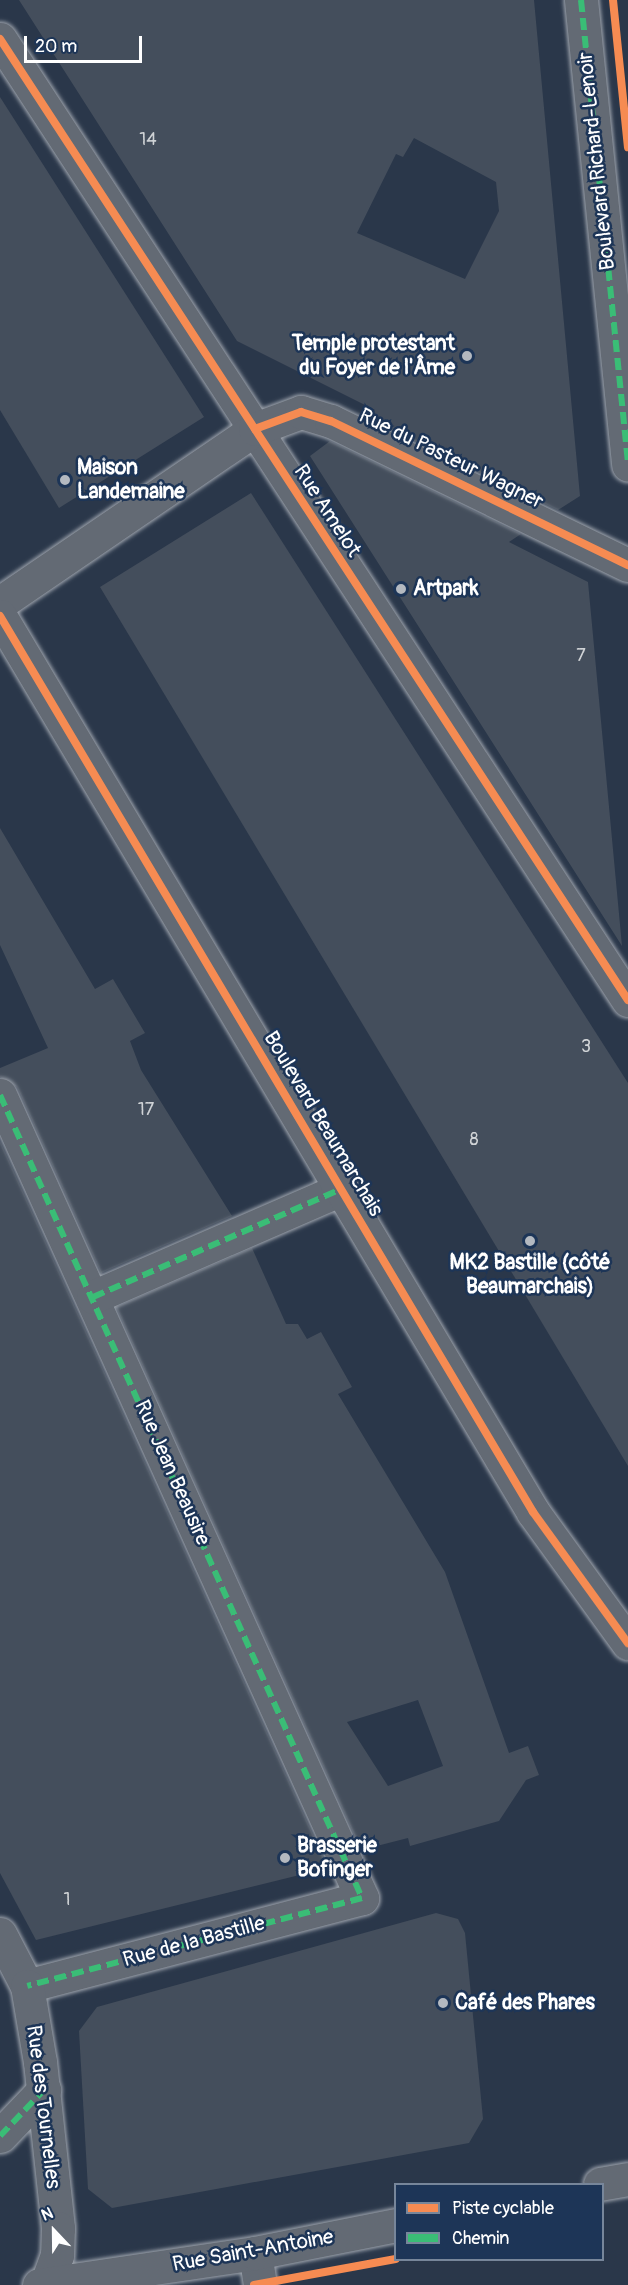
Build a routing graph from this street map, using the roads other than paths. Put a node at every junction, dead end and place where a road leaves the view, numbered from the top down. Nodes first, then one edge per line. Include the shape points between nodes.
1 (581, 0) edge
2 (0, 39) edge
3 (255, 429) junction
4 (628, 465) edge
5 (628, 565) edge
6 (0, 603) edge
7 (0, 616) edge
8 (628, 1000) edge
9 (0, 1095) edge
10 (341, 1189) junction
11 (93, 1297) junction
12 (627, 1639) edge
13 (362, 1898) joint
14 (0, 1934) edge
15 (27, 1986) junction
16 (44, 2090) junction
17 (0, 2136) edge
18 (628, 2179) edge
19 (604, 2183) edge
20 (394, 2225) edge
21 (255, 2253) junction
22 (44, 2285) edge
23 (260, 2285) edge

1 - 4 street, Boulevard Richard-Lenoir
2 - 3 street, Rue Amelot
3 - 5 street, Rue du Pasteur Wagner via 301,412 331,421
3 - 6 street, Rue du Pasteur Wagner
3 - 8 street, Rue Amelot
7 - 10 street, Boulevard Beaumarchais
9 - 11 street, Rue Jean Beausire
10 - 11 street
10 - 12 street, Boulevard Beaumarchais via 533,1512
11 - 13 street, Rue Jean Beausire
13 - 15 street, Rue de la Bastille
14 - 15 street, Rue des Tournelles
15 - 16 street, Rue des Tournelles
16 - 17 street
16 - 22 street, Rue des Tournelles via 58,2228 57,2254
18 - 19 street
20 - 21 street, Rue Saint-Antoine
21 - 22 street, Rue Saint-Antoine
21 - 23 street

